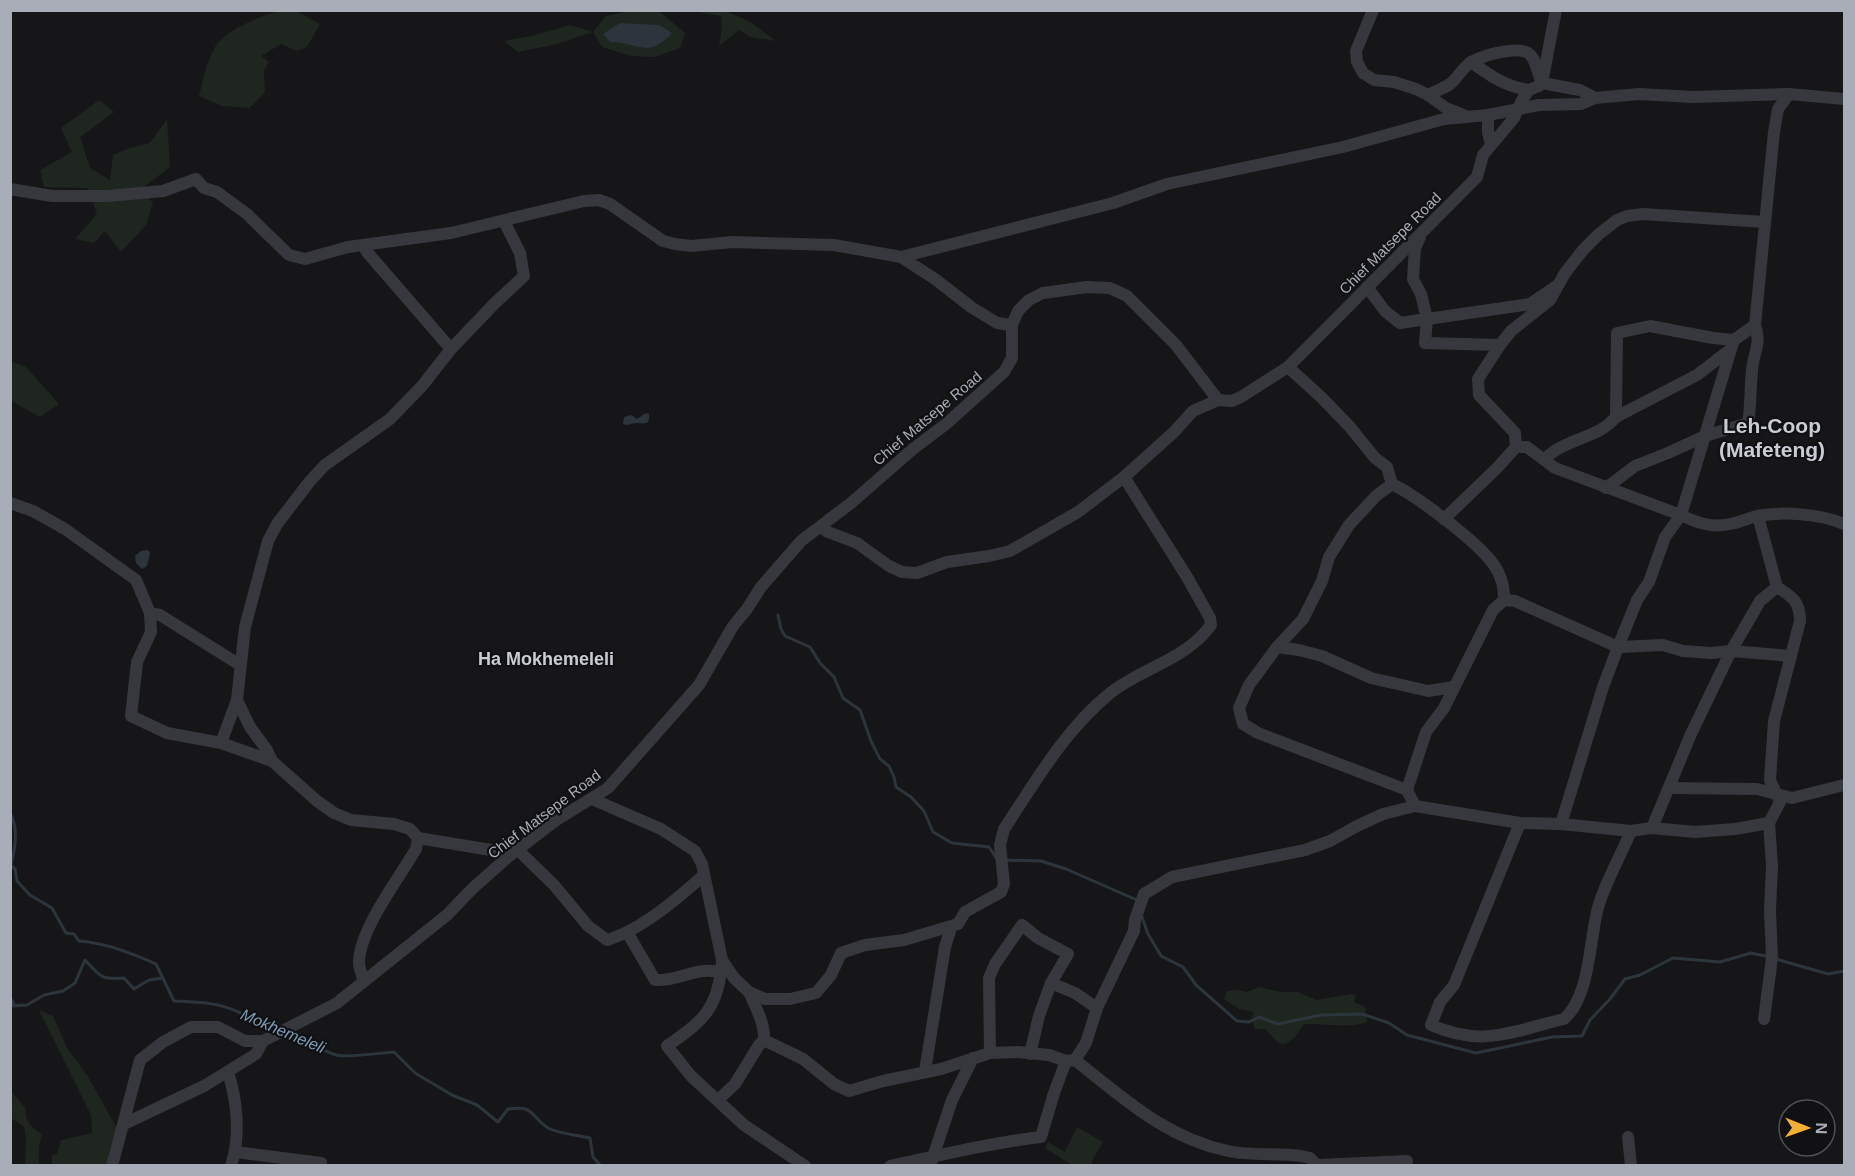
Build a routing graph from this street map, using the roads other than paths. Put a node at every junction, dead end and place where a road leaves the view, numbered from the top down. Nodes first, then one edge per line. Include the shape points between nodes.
1 (1373, 10) edge
2 (1556, 10) edge
3 (1471, 62) junction
4 (1542, 83) junction
5 (1529, 90) junction
6 (1789, 94) junction
7 (1428, 95) junction
8 (1595, 98) junction
9 (1845, 99) edge
10 (1517, 109) junction
11 (1488, 115) junction
12 (1467, 117) junction
13 (1491, 145) junction
14 (10, 189) edge
15 (504, 221) junction
16 (1764, 222) junction
17 (1423, 229) junction
18 (364, 246) junction
19 (901, 257) junction
20 (1560, 284) junction
21 (1367, 287) junction
22 (1427, 319) junction
23 (1012, 325) junction
24 (1755, 325) junction
25 (1732, 344) junction
26 (1500, 345) junction
27 (451, 349) junction
28 (1287, 367) junction
29 (1218, 400) junction
30 (1616, 417) junction
31 (1705, 436) junction
32 (1516, 447) junction
33 (1545, 459) junction
34 (1124, 477) junction
35 (1392, 484) junction
36 (1606, 488) junction
37 (10, 503) edge
38 (1681, 515) junction
39 (1758, 516) junction
40 (1444, 519) junction
41 (1845, 524) edge
42 (821, 526) junction
43 (1777, 587) junction
44 (1504, 600) junction
45 (150, 613) junction
46 (1277, 647) junction
47 (1618, 648) junction
48 (1731, 651) junction
49 (1791, 656) junction
50 (240, 665) junction
51 (1454, 687) junction
52 (237, 700) junction
53 (221, 743) junction
54 (272, 761) junction
55 (1845, 785) edge
56 (1669, 788) junction
57 (1407, 790) junction
58 (1777, 795) junction
59 (592, 799) junction
60 (1415, 806) junction
61 (1520, 823) junction
62 (1561, 824) junction
63 (1769, 824) junction
64 (1652, 828) junction
65 (1631, 831) junction
66 (417, 838) junction
67 (513, 853) junction
68 (704, 875) junction
69 (948, 927) junction
70 (627, 932) junction
71 (722, 966) junction
72 (364, 981) junction
73 (1050, 983) junction
74 (748, 992) junction
75 (1097, 1008) junction
76 (1764, 1019) dead end
77 (764, 1040) junction
78 (263, 1041) junction
79 (990, 1053) junction
80 (1030, 1054) junction
81 (973, 1058) junction
82 (1071, 1060) junction
83 (925, 1071) junction
84 (228, 1072) junction
85 (718, 1100) junction
86 (124, 1124) junction
87 (1628, 1137) dead end
88 (236, 1152) junction
89 (1407, 1161) dead end
90 (931, 1162) edge
91 (112, 1166) edge
92 (231, 1166) edge
93 (321, 1166) edge
94 (805, 1166) edge
95 (890, 1166) edge
96 (1630, 1166) edge

1 - 7 street via 1356,51 1363,73 1374,80 1394,82
2 - 4 street
3 - 4 street via 1501,52 1528,53
3 - 5 street via 1500,82
3 - 7 street via 1451,84
4 - 5 street
4 - 8 street via 1580,90
5 - 10 street, Chief Matsepe Road
6 - 8 street via 1639,94
6 - 9 street
6 - 16 street via 1776,122
7 - 12 street
8 - 10 street via 1581,104
10 - 11 street
10 - 13 street, Chief Matsepe Road
11 - 12 street
11 - 13 street
12 - 19 street via 1444,119 1343,147 1167,184 1113,203
13 - 17 street, Chief Matsepe Road via 1483,155 1477,177
14 - 18 street via 52,196 107,196 163,191 196,179 204,188 241,208 293,257 312,258
15 - 18 street
15 - 19 street via 599,200 663,241 675,244 834,245
15 - 27 street via 520,253 524,276
16 - 20 street via 1627,216 1599,234
16 - 24 street
17 - 21 street, Chief Matsepe Road
17 - 22 street via 1415,248 1413,279
18 - 27 street
19 - 23 street via 971,307 997,322
20 - 22 street via 1530,304
20 - 26 street via 1550,300 1511,331
21 - 22 street via 1400,323
21 - 28 street, Chief Matsepe Road
22 - 26 street via 1425,344
23 - 29 street via 1018,311 1043,293 1110,288 1127,296 1176,345
23 - 42 street, Chief Matsepe Road via 1012,358 1004,372
24 - 25 street
24 - 31 street via 1760,337 1752,369 1748,423
25 - 30 street via 1697,375
25 - 30 street via 1650,326 1617,333
25 - 31 street
26 - 32 street via 1478,379 1479,395 1515,433
27 - 50 street via 390,418 325,465 277,524 268,541 247,616
28 - 29 street, Chief Matsepe Road via 1241,398
28 - 35 street via 1321,397 1387,468
29 - 34 street, Chief Matsepe Road via 1193,411
30 - 33 street via 1608,426
31 - 36 street via 1635,465
31 - 38 street
32 - 33 street via 1527,447
32 - 40 street
33 - 36 street via 1555,468
34 - 42 street, Chief Matsepe Road via 1078,512 1010,551 947,562 917,573 895,569 857,543
34 - 69 street via 1187,577 1211,625 1189,647 1112,692 1067,734 1004,828 1000,845 1004,884 1001,892 965,912 958,924
35 - 40 street
35 - 46 street via 1349,525 1329,557 1303,619
36 - 38 street
37 - 45 street via 49,519 136,580
38 - 39 street via 1700,524 1729,525
38 - 47 street via 1665,537
39 - 41 street via 1802,514
39 - 43 street
40 - 44 street via 1493,564 1504,584
42 - 59 street, Chief Matsepe Road via 801,541 761,587 699,685 608,788
43 - 48 street via 1760,601
43 - 49 street via 1800,608
44 - 47 street via 1515,601
44 - 51 street via 1493,610
45 - 50 street via 160,615
45 - 53 street via 151,632 137,662 131,716 167,734
46 - 51 street via 1322,656 1371,678 1428,691
46 - 57 street via 1249,685 1239,708 1243,724 1258,734
47 - 48 street via 1663,645 1683,651
47 - 62 street
48 - 49 street
48 - 56 street
49 - 58 street via 1774,721 1770,760 1770,780
50 - 52 street
51 - 57 street via 1426,732
52 - 53 street
52 - 54 street
53 - 54 street
54 - 66 street via 334,813 351,820 394,824 410,829
55 - 58 street via 1792,798
56 - 58 street via 1757,789
56 - 64 street
57 - 60 street
58 - 63 street via 1780,802
59 - 67 street, Chief Matsepe Road
59 - 68 street via 661,829 695,851
60 - 61 street
60 - 75 street via 1383,814 1305,850 1172,877 1155,886 1144,894 1134,931
61 - 62 street
61 - 65 street via 1455,985 1440,1002 1431,1025 1450,1033 1487,1038 1571,1013 1584,978 1599,904
62 - 65 street
63 - 64 street via 1695,832
63 - 76 street via 1772,958
64 - 65 street
66 - 67 street
66 - 72 street via 416,849 363,944 359,964
67 - 70 street via 554,885 588,926 607,940
67 - 72 street, Chief Matsepe Road via 447,915
68 - 70 street
68 - 71 street
69 - 74 street via 841,953 831,975 816,993 765,999
69 - 83 street
70 - 71 street via 655,980
71 - 74 street
71 - 85 street via 716,995 704,1017 667,1046 691,1076
72 - 78 street, Chief Matsepe Road via 337,1003
73 - 75 street via 1076,993
73 - 79 street via 1068,954 1022,925 989,978
73 - 80 street
74 - 77 street via 765,1033
75 - 82 street via 1086,1043
77 - 83 street via 803,1059 849,1092
77 - 85 street via 735,1084
78 - 84 street, Chief Matsepe Road via 255,1054
78 - 86 street via 245,1041 218,1028 190,1027 163,1041 140,1060
79 - 80 street
79 - 81 street
80 - 82 street
81 - 83 street
81 - 90 street via 952,1100
82 - 89 street via 1169,1131 1209,1146 1229,1152 1301,1156 1317,1165
82 - 90 street via 1054,1094 1041,1137 994,1142
84 - 86 street, Chief Matsepe Road
84 - 88 street via 235,1094
85 - 94 street via 744,1125
86 - 91 street
87 - 96 street
88 - 92 street
88 - 93 street
90 - 95 street

